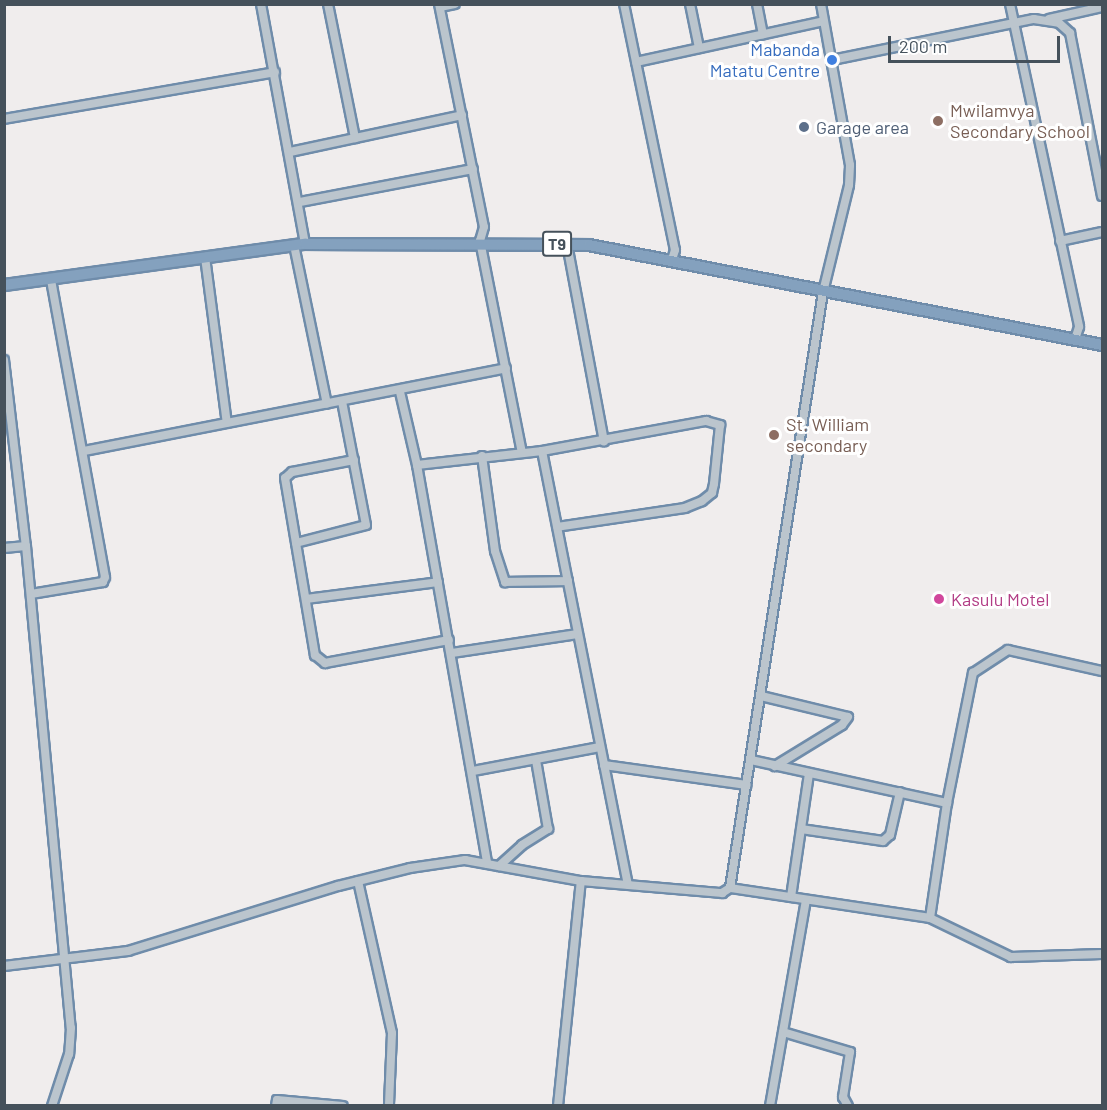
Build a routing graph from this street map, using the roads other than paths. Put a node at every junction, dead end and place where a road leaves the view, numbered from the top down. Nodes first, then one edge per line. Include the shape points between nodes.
1 (261, 4) edge
2 (328, 4) edge
3 (455, 4) edge
4 (624, 4) edge
5 (690, 4) edge
6 (757, 4) edge
7 (821, 4) edge
8 (1010, 4) edge
9 (439, 6) edge
10 (1102, 7) edge
11 (1047, 20) junction
12 (824, 21) junction
13 (1013, 24) junction
14 (763, 34) junction
15 (699, 48) junction
16 (832, 60) junction
17 (636, 62) junction
18 (275, 72) junction
19 (462, 115) junction
20 (4, 119) edge
21 (355, 138) junction
22 (290, 152) junction
23 (472, 169) junction
24 (1102, 196) edge
25 (300, 202) junction
26 (1102, 232) edge
27 (480, 241) junction
28 (1060, 241) junction
29 (300, 244) junction
30 (567, 244) junction
31 (205, 257) junction
32 (672, 260) junction
33 (51, 279) junction
34 (4, 285) edge
35 (823, 292) junction
36 (1075, 339) junction
37 (1102, 345) edge
38 (4, 360) edge
39 (506, 368) junction
40 (400, 392) junction
41 (342, 401) junction
42 (327, 404) junction
43 (227, 423) junction
44 (604, 442) junction
45 (84, 451) junction
46 (542, 452) junction
47 (522, 453) junction
48 (482, 456) junction
49 (354, 459) junction
50 (417, 465) junction
51 (557, 526) junction
52 (296, 543) junction
53 (26, 546) junction
54 (4, 548) edge
55 (568, 581) junction
56 (438, 582) junction
57 (31, 594) junction
58 (306, 600) junction
59 (578, 634) junction
60 (449, 640) junction
61 (452, 653) junction
62 (1102, 671) edge
63 (761, 696) junction
64 (600, 747) junction
65 (537, 760) junction
66 (751, 760) junction
67 (604, 765) junction
68 (775, 766) junction
69 (473, 771) junction
70 (809, 773) junction
71 (747, 785) junction
72 (900, 792) junction
73 (947, 803) junction
74 (801, 829) junction
75 (487, 864) junction
76 (499, 866) junction
77 (358, 881) junction
78 (581, 881) junction
79 (628, 885) junction
80 (730, 888) junction
81 (791, 897) junction
82 (806, 900) junction
83 (930, 918) junction
84 (1102, 954) edge
85 (65, 960) junction
86 (4, 966) edge
87 (783, 1032) junction
88 (52, 1106) edge
89 (276, 1106) edge
90 (343, 1106) edge
91 (389, 1106) edge
92 (558, 1106) edge
93 (770, 1106) edge
94 (848, 1106) edge

1 - 18 street
2 - 21 street
3 - 9 street
4 - 17 street
5 - 15 street
6 - 14 street
7 - 12 street
8 - 13 street
9 - 19 street
10 - 11 street
11 - 13 street
11 - 24 street via 1065,26 1070,33
12 - 14 street
12 - 16 street
13 - 16 street
13 - 28 street
14 - 15 street
15 - 17 street
16 - 35 street via 850,165 849,185
17 - 32 street via 675,250
18 - 20 street
18 - 22 street
19 - 21 street
19 - 23 street
21 - 22 street
22 - 25 street
23 - 25 street
23 - 27 street via 484,227
25 - 29 street
26 - 28 street
27 - 29 highway, T9
27 - 30 highway, T9
27 - 39 street
28 - 36 street via 1079,327
29 - 31 highway, T9
29 - 42 street
30 - 32 highway, T9
30 - 44 street
31 - 33 highway, T9
31 - 43 street
32 - 35 highway, T9
33 - 34 highway, T9
33 - 45 street
35 - 36 highway, T9
35 - 63 street
36 - 37 highway, T9
38 - 53 street
39 - 40 street
39 - 47 street
40 - 41 street
40 - 50 street
41 - 42 street
41 - 49 street
42 - 43 street
43 - 45 street
44 - 46 street
44 - 51 street via 706,422 720,425 712,493 685,508
45 - 57 street via 105,577 103,582
46 - 47 street
46 - 51 street
47 - 48 street
48 - 50 street
48 - 55 street via 495,551 506,582
49 - 52 street via 287,475
49 - 52 street via 366,525
50 - 56 street
51 - 55 street
52 - 58 street
53 - 54 street
53 - 57 street
55 - 59 street
56 - 58 street via 364,589
56 - 60 street
57 - 85 street
58 - 60 street via 315,655 326,663
59 - 61 street
59 - 64 street
60 - 61 street
61 - 69 street
62 - 73 street via 1008,651 973,673
63 - 66 street
63 - 68 street via 848,717 842,725
64 - 65 street
64 - 67 street
65 - 69 street
65 - 76 street via 548,829 522,844
66 - 68 street
66 - 71 street
67 - 71 street
67 - 79 street
68 - 70 street
69 - 75 street
70 - 72 street
70 - 74 street
71 - 80 street
72 - 73 street
72 - 74 street via 890,836 883,841
73 - 83 street
74 - 81 street
75 - 76 street
75 - 77 street via 465,860
76 - 78 street
77 - 85 street via 128,951
77 - 91 street via 392,1033
78 - 79 street
78 - 92 street
79 - 80 street via 722,893
80 - 81 street
81 - 82 street
82 - 83 street
82 - 87 street
83 - 84 street via 1011,957
85 - 86 street
85 - 88 street via 71,1028 69,1054
87 - 93 street
87 - 94 street via 850,1052 843,1097
89 - 90 street via 277,1100

